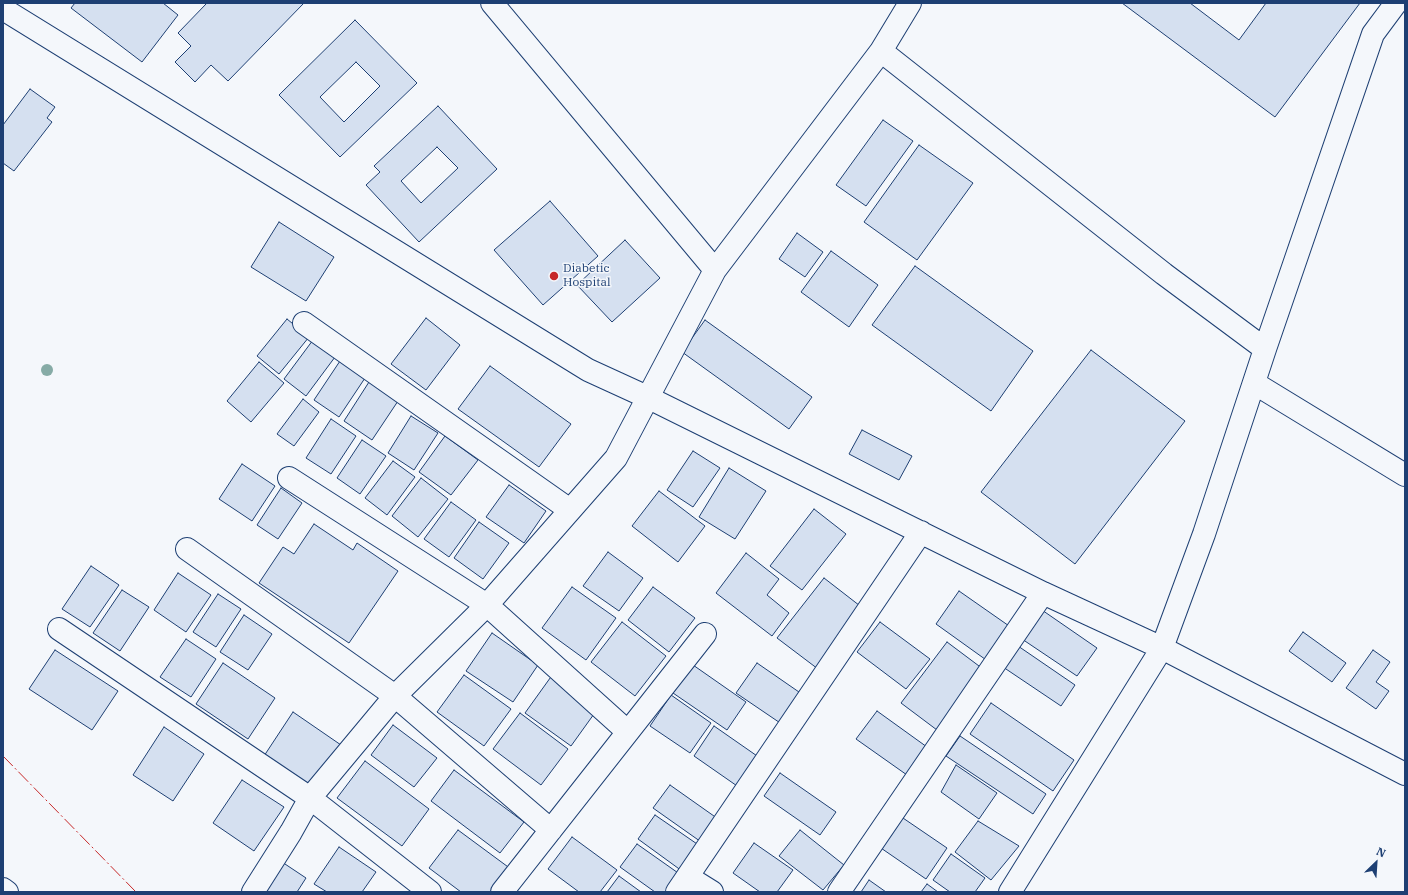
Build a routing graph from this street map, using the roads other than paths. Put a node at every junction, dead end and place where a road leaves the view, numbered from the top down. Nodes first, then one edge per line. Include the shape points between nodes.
1 (492, 3) edge
2 (910, 3) edge
3 (1396, 3) edge
4 (3, 9) edge
5 (880, 51) junction
6 (715, 270) junction
7 (304, 323) dead end
8 (1265, 349) junction
9 (1254, 383) junction
10 (647, 397) junction
11 (1405, 475) edge
12 (289, 478) dead end
13 (570, 510) junction
14 (921, 532) junction
15 (187, 549) dead end
16 (1043, 593) junction
17 (487, 605) junction
18 (59, 629) dead end
19 (705, 634) dead end
20 (1162, 648) junction
21 (395, 696) junction
22 (628, 732) junction
23 (1405, 774) edge
24 (310, 798) junction
25 (551, 830) junction
26 (682, 884) edge
27 (3, 889) edge
28 (7, 892) edge
29 (253, 892) edge
30 (430, 892) edge
31 (502, 892) edge
32 (712, 892) edge
33 (839, 892) edge
34 (1010, 892) edge

1 - 6 street
2 - 5 street
3 - 8 street via 1373,34
4 - 10 street via 588,370
5 - 6 street
5 - 8 street via 1158,269
6 - 10 street
7 - 13 street
8 - 9 street
9 - 11 street
9 - 20 street via 1204,534
10 - 13 street via 616,458
10 - 14 street
12 - 17 street
13 - 17 street
14 - 16 street
14 - 26 street
15 - 21 street
16 - 20 street
16 - 33 street
17 - 21 street
17 - 22 street
18 - 24 street
19 - 22 street
20 - 23 street
20 - 34 street
21 - 24 street
21 - 25 street
22 - 25 street
24 - 29 street
24 - 30 street
25 - 31 street
26 - 32 street
27 - 28 street

